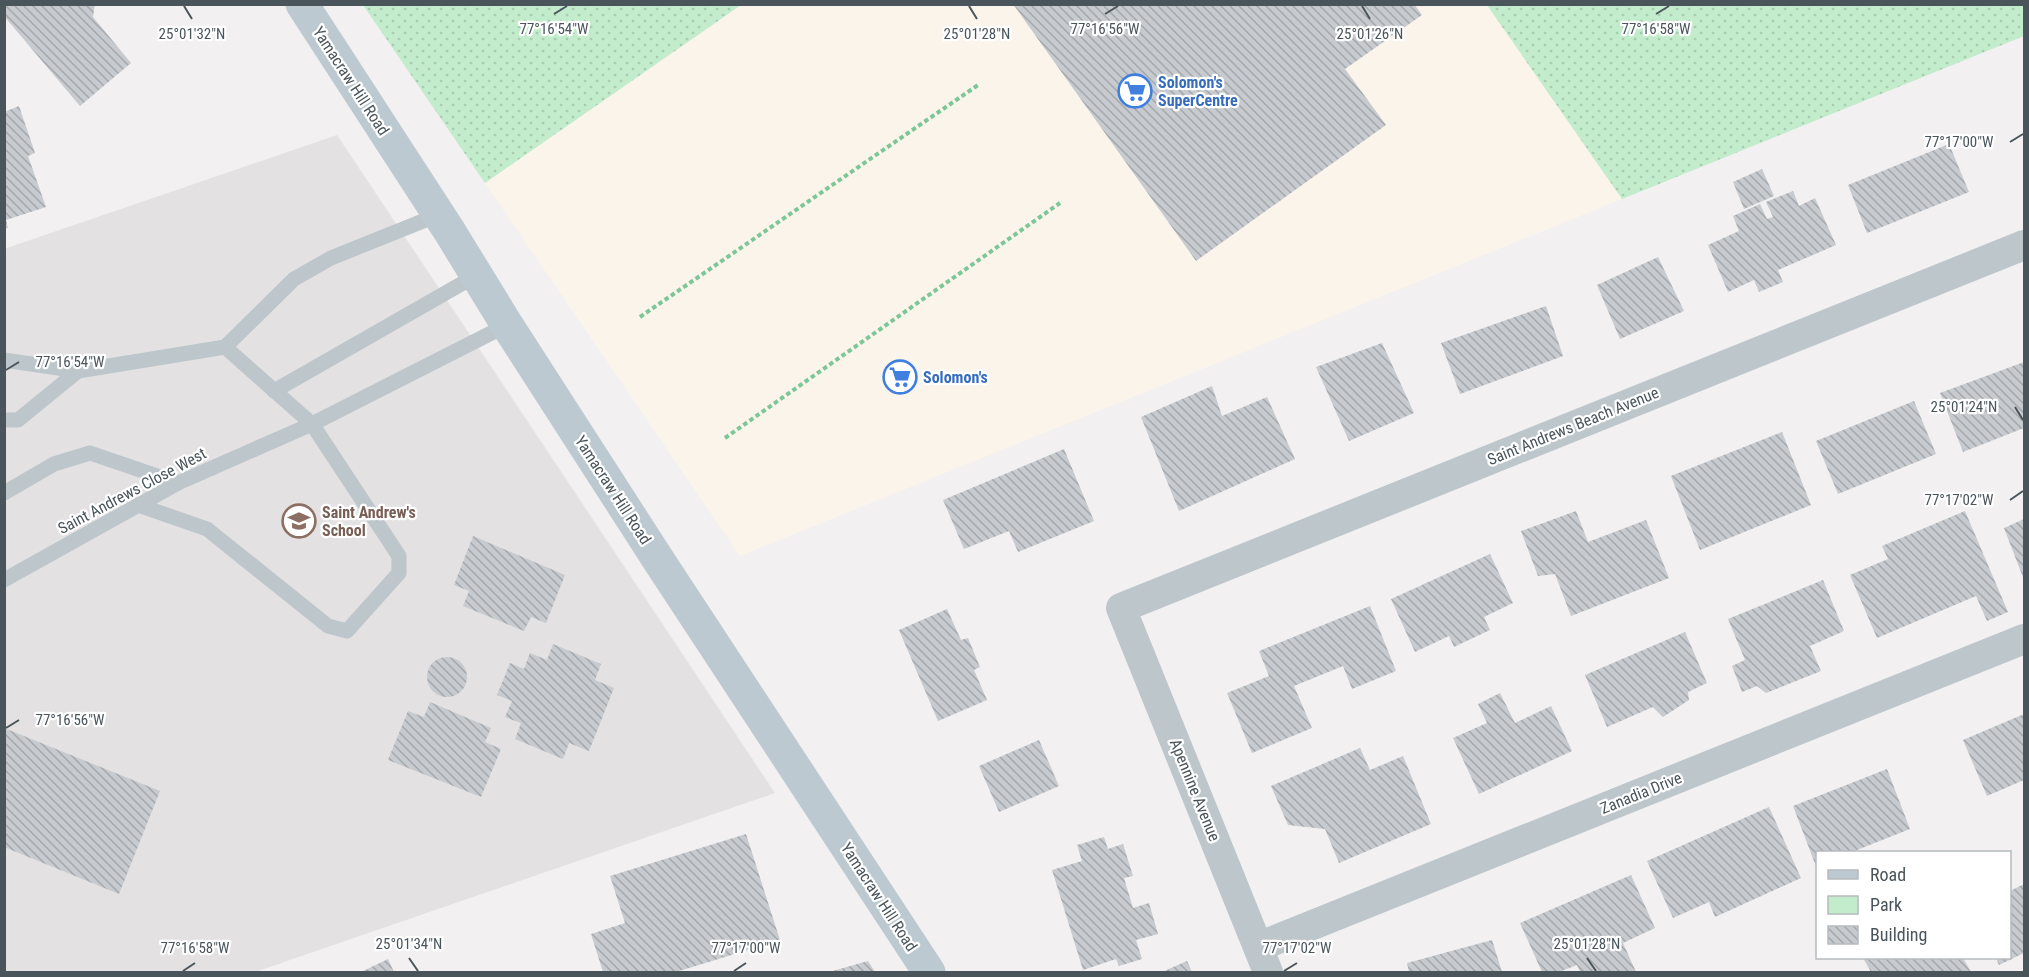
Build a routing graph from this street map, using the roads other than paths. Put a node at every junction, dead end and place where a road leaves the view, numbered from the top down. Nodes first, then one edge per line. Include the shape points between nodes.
1 (302, 4) edge
2 (438, 214) junction
3 (2025, 245) edge
4 (477, 275) junction
5 (507, 325) junction
6 (225, 347) junction
7 (4, 360) edge
8 (78, 371) junction
9 (274, 391) junction
10 (4, 420) edge
11 (312, 424) junction
12 (178, 483) junction
13 (4, 493) edge
14 (138, 505) junction
15 (4, 580) edge
16 (1121, 608) joint
17 (2025, 639) edge
18 (1263, 959) edge
19 (929, 972) edge

1 - 2 main road, Yamacraw Hill Road
2 - 4 main road, Yamacraw Hill Road
2 - 6 lane via 331,258 294,279
3 - 16 street, Saint Andrews Beach Avenue
4 - 5 main road, Yamacraw Hill Road
4 - 9 lane
5 - 11 lane, Saint Andrews Close West
5 - 19 main road, Yamacraw Hill Road
6 - 8 lane
6 - 9 lane
7 - 8 lane
8 - 10 lane via 18,420
9 - 11 lane
11 - 12 lane, Saint Andrews Close West
11 - 14 lane via 399,556 399,573 347,631 328,626 207,529
12 - 13 lane via 90,453 54,464
12 - 14 lane, Saint Andrews Close West
14 - 15 lane, Saint Andrews Close West
16 - 18 street, Apennine Avenue
17 - 18 street, Zanadia Drive

